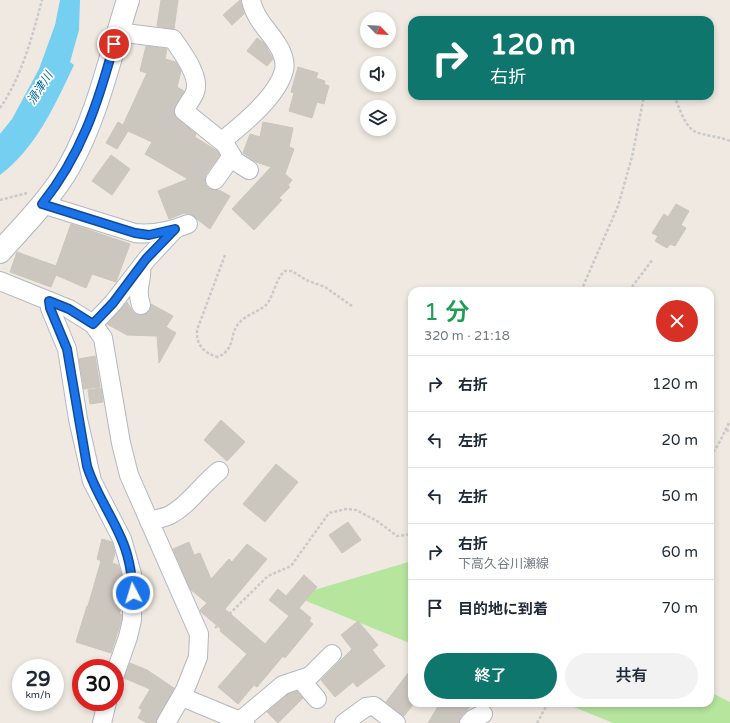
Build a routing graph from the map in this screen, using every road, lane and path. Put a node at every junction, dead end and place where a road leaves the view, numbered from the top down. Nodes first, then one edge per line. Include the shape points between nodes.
1 (42, 0) edge
2 (128, 0) edge
3 (251, 0) edge
4 (117, 32) junction
5 (643, 100) edge
6 (676, 100) edge
7 (0, 108) edge
8 (730, 141) edge
9 (227, 148) junction
10 (249, 170) dead end
11 (215, 180) dead end
12 (42, 204) junction
13 (0, 252) edge
14 (225, 255) dead end
15 (653, 259) dead end
16 (141, 266) junction
17 (0, 281) edge
18 (583, 287) edge
19 (633, 287) edge
20 (49, 301) junction
21 (141, 305) dead end
22 (352, 306) dead end
23 (93, 324) junction
24 (730, 421) edge
25 (726, 430) junction
26 (730, 432) edge
27 (714, 450) edge
28 (219, 471) dead end
29 (149, 521) junction
30 (408, 535) edge
31 (199, 641) junction
32 (332, 654) dead end
33 (120, 659) edge
34 (301, 680) junction
35 (182, 697) junction
36 (317, 699) dead end
37 (546, 707) edge
38 (105, 711) edge
39 (243, 722) edge
40 (102, 723) edge
41 (166, 723) edge
42 (344, 723) edge
43 (396, 723) edge
44 (537, 723) edge

1 - 7 path via 18,74
2 - 4 main road
3 - 9 street via 254,13 279,46 285,69 272,93
4 - 9 street via 173,39 194,73 196,84 196,91 184,111
4 - 12 main road via 104,80 83,140 69,168
5 - 18 path via 632,157 618,206
6 - 8 path via 689,127 695,132
9 - 10 street via 235,162
9 - 11 street
12 - 13 main road
12 - 16 street via 135,233 149,235 182,227
14 - 22 path via 197,330 196,339 201,349 213,356 218,357 230,348 240,321 266,305 285,271 292,271 325,287
15 - 19 path
16 - 21 street via 142,274 138,284
16 - 23 street via 113,303
17 - 20 street
20 - 23 street via 69,309
20 - 33 street via 67,349 90,473 122,539 132,574 132,620
23 - 29 street via 103,338 121,443
24 - 25 path
25 - 26 path
25 - 27 path
28 - 29 street via 169,515
29 - 31 street via 199,634
30 - 31 path via 397,536 356,510 346,509 329,513 290,566 268,576
31 - 35 street via 198,657
32 - 34 street via 310,676
34 - 36 street
34 - 39 street via 283,685
35 - 39 street
35 - 41 street
37 - 44 path
38 - 40 street
42 - 43 street via 366,707 374,706

